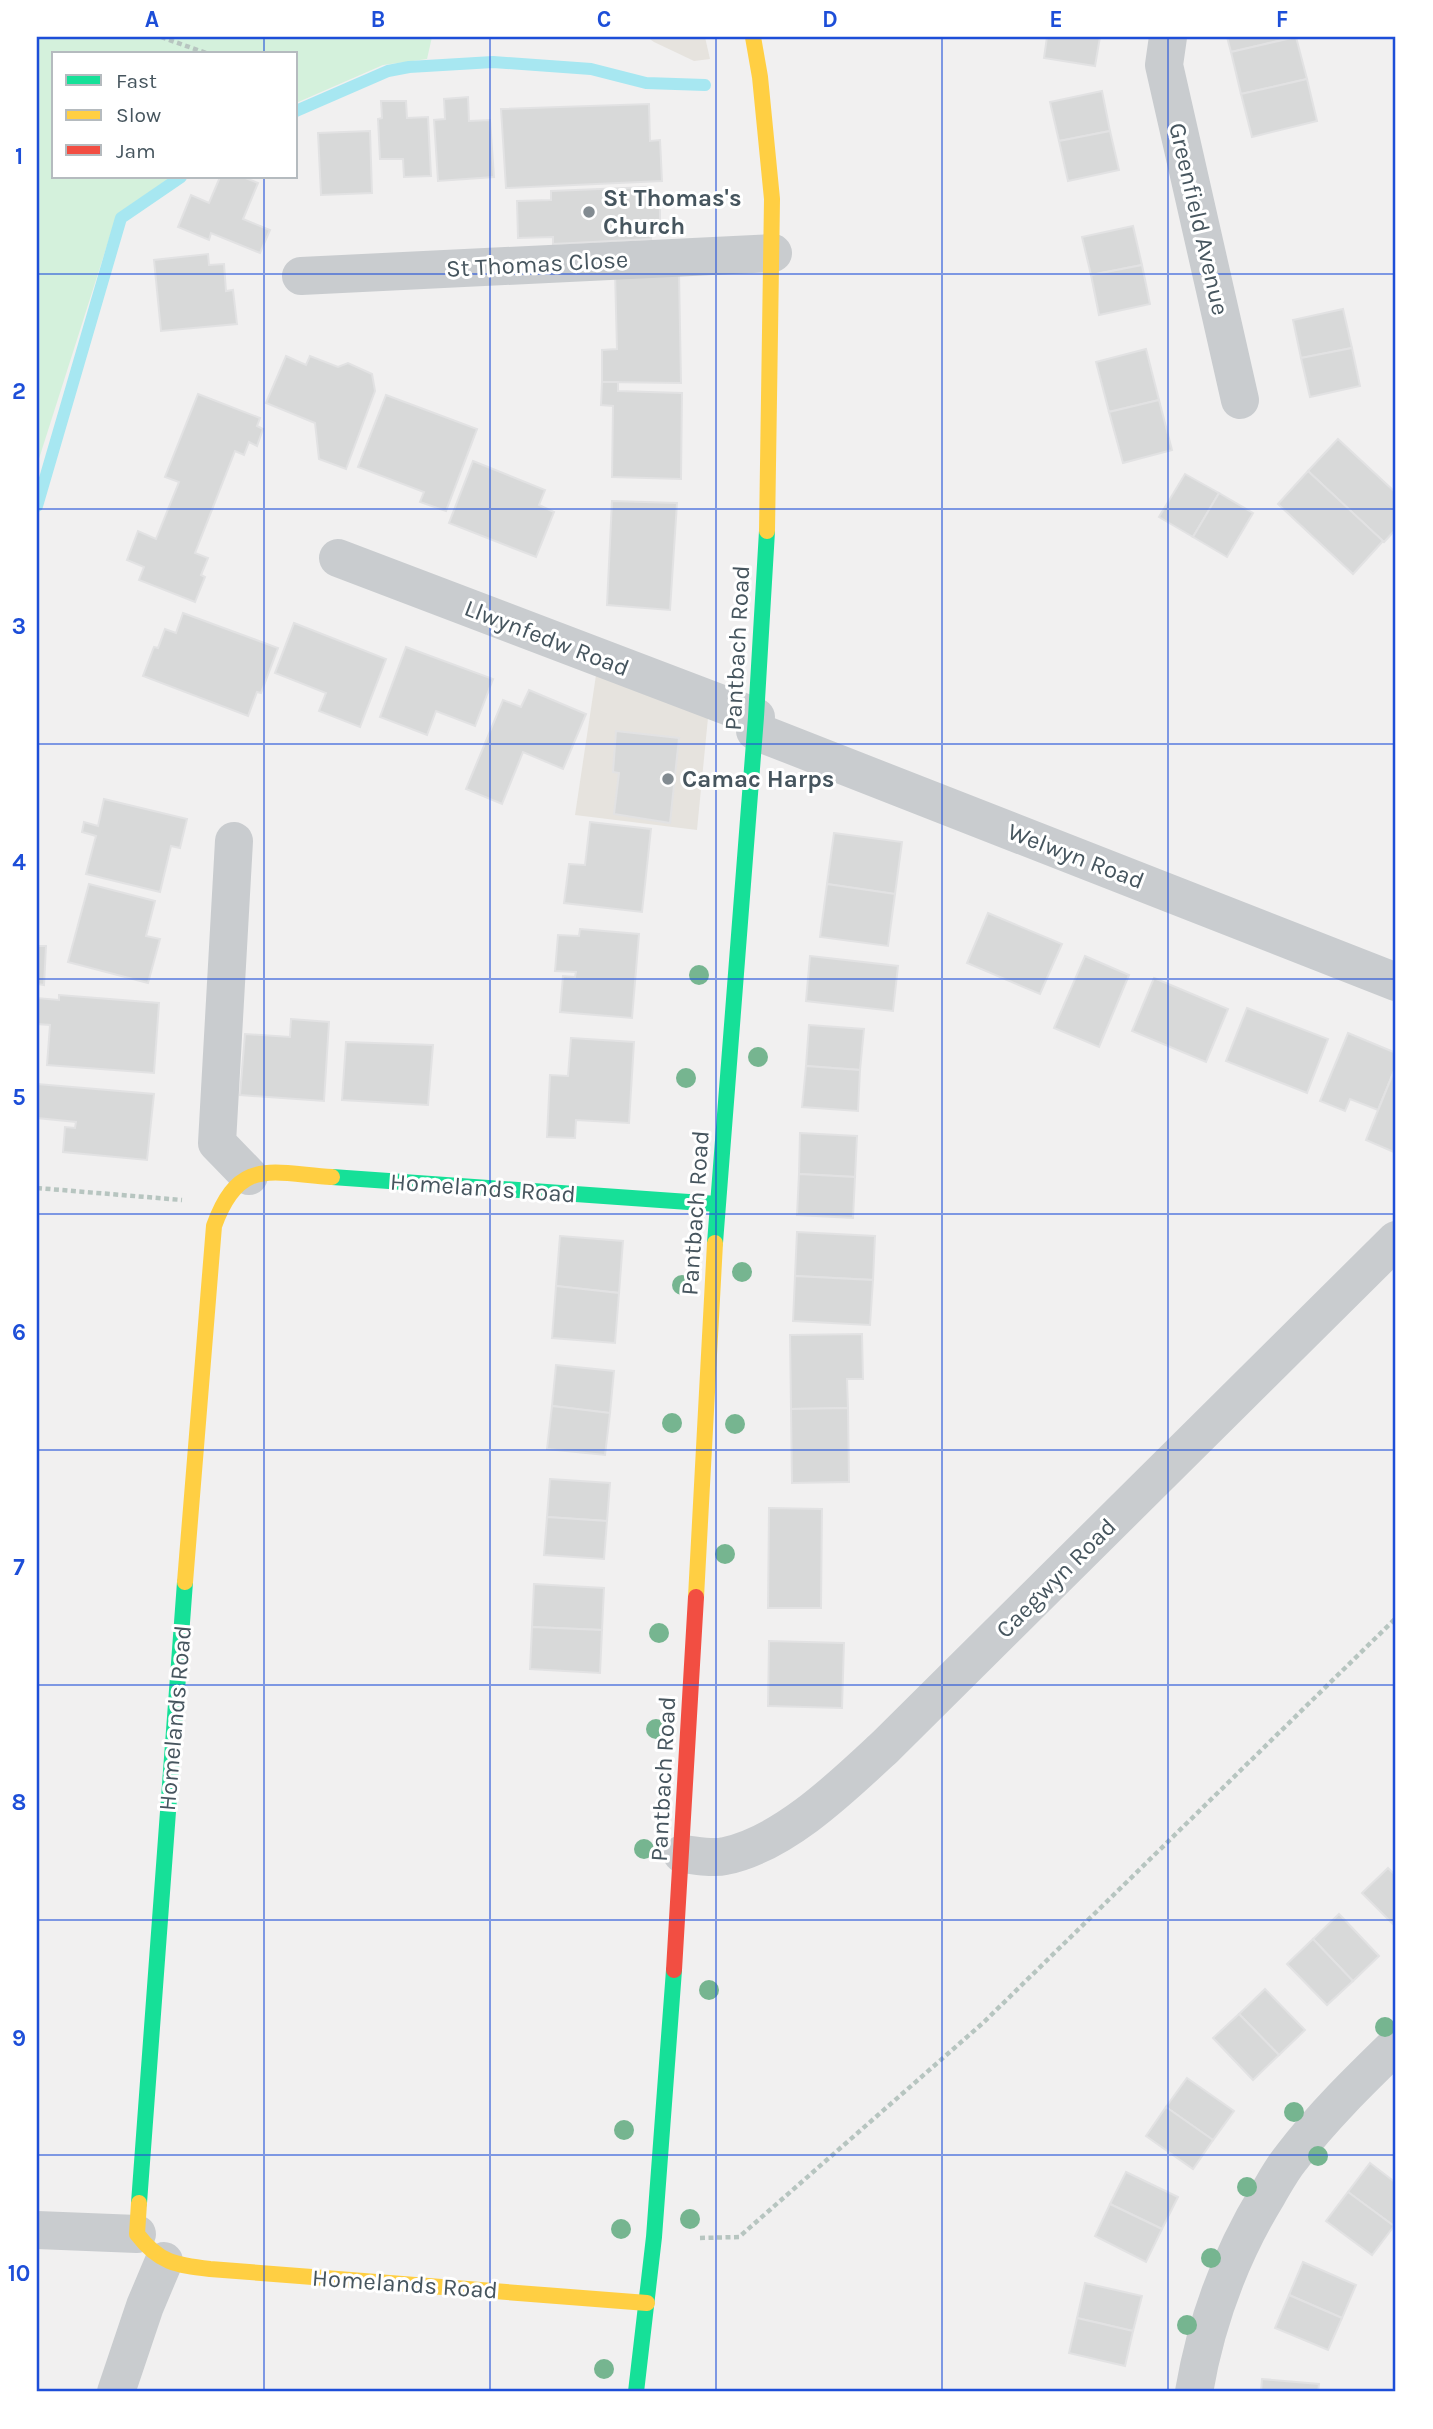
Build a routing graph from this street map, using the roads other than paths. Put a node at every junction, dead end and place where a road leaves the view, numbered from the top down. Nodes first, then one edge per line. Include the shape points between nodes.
1 (753, 37) edge
2 (1168, 37) edge
3 (773, 253) junction
4 (301, 276) dead end
5 (1240, 400) dead end
6 (338, 558) dead end
7 (755, 724) junction
8 (234, 841) dead end
9 (1396, 982) edge
10 (248, 1176) junction
11 (717, 1204) junction
12 (1396, 1240) edge
13 (682, 1854) junction
14 (1396, 2045) edge
15 (37, 2230) edge
16 (137, 2234) junction
17 (164, 2261) junction
18 (647, 2302) junction
19 (116, 2392) edge
20 (636, 2392) edge
21 (1194, 2392) edge

1 - 3 street, Pantbach Road via 772,199
2 - 5 street, Greenfield Avenue via 1164,65
3 - 4 street, St Thomas Close
3 - 7 street, Pantbach Road via 769,489
6 - 7 street, Llwynfedw Road
7 - 9 street, Welwyn Road
7 - 11 street, Pantbach Road
8 - 10 street via 217,1143
10 - 11 street, Homelands Road via 273,1173
10 - 16 street, Homelands Road via 232,1189 214,1226
11 - 13 street, Pantbach Road
12 - 13 street, Caegwyn Road via 831,1797 748,1849 723,1857
13 - 18 street, Pantbach Road
14 - 21 street via 1289,2160 1244,2234 1205,2336
15 - 16 street
16 - 17 street
17 - 18 street, Homelands Road via 210,2269
17 - 19 street
18 - 20 street, Pantbach Road

